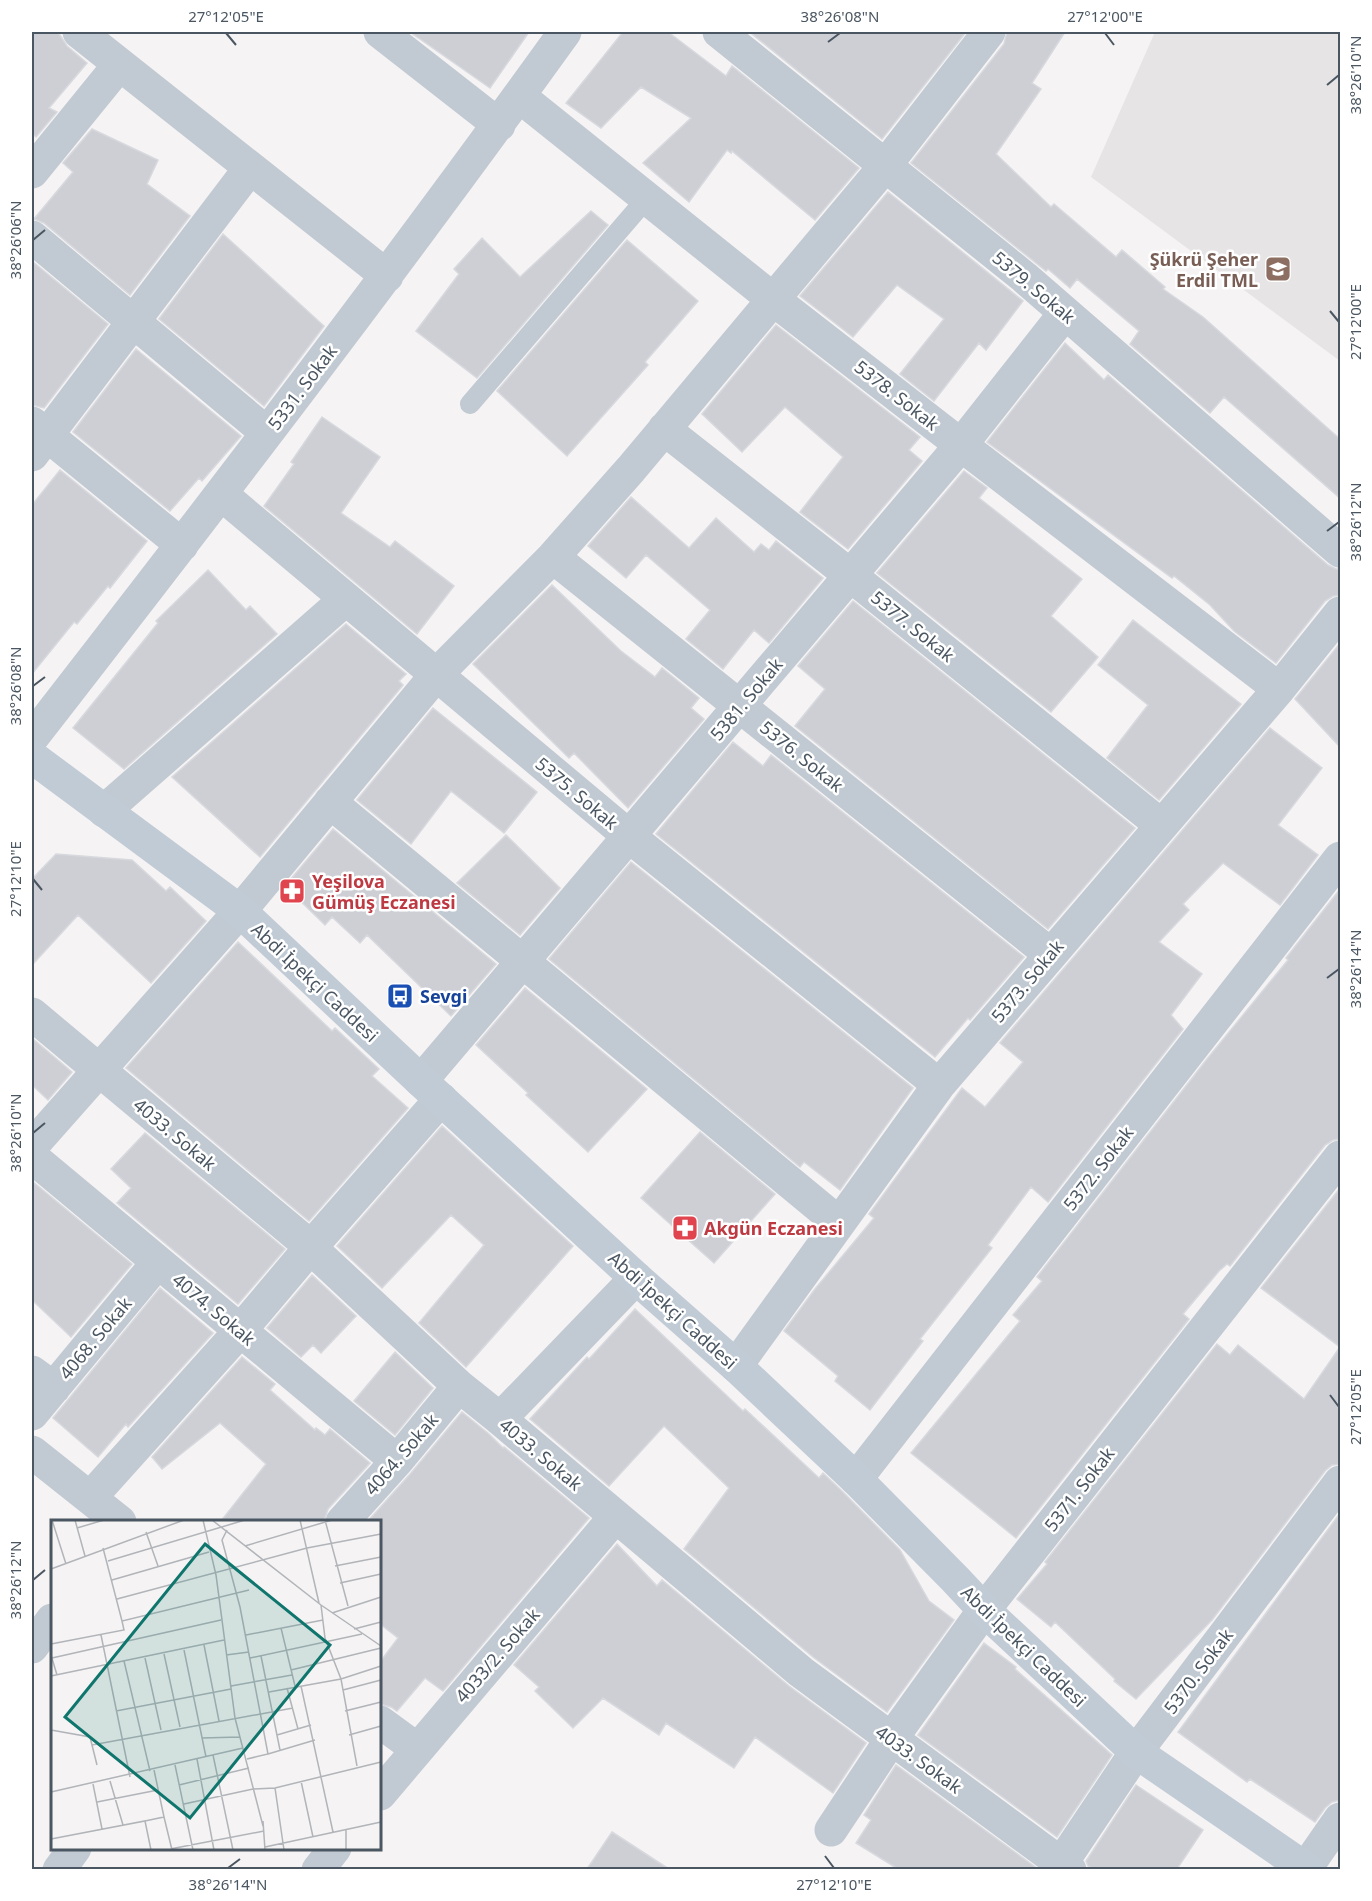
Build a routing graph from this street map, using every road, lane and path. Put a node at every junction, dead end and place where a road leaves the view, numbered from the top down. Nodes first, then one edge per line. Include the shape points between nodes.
1 (79, 32) edge
2 (380, 32) edge
3 (565, 32) edge
4 (719, 32) edge
5 (989, 32) edge
6 (119, 65) junction
7 (519, 96) junction
8 (499, 125) junction
9 (885, 166) junction
10 (250, 168) junction
11 (32, 171) edge
12 (647, 198) junction
13 (32, 237) edge
14 (387, 276) junction
15 (774, 300) junction
16 (1065, 313) junction
17 (133, 322) junction
18 (470, 404) dead end
19 (664, 429) junction
20 (267, 433) junction
21 (36, 438) edge
22 (961, 446) junction
23 (221, 495) junction
24 (182, 545) junction
25 (1341, 551) edge
26 (553, 557) junction
27 (850, 575) junction
28 (346, 599) junction
29 (1341, 613) edge
30 (436, 675) junction
31 (1279, 689) junction
32 (739, 706) junction
33 (32, 738) edge
34 (32, 758) edge
35 (330, 802) junction
36 (104, 812) junction
37 (1161, 825) junction
38 (630, 837) junction
39 (1341, 858) edge
40 (240, 911) junction
41 (1050, 954) junction
42 (523, 961) junction
43 (32, 1014) edge
44 (99, 1071) junction
45 (939, 1084) junction
46 (431, 1090) junction
47 (32, 1146) edge
48 (32, 1157) edge
49 (1341, 1157) edge
50 (839, 1223) junction
51 (310, 1248) junction
52 (158, 1263) junction
53 (636, 1278) junction
54 (240, 1331) junction
55 (736, 1366) junction
56 (43, 1380) edge
57 (459, 1386) junction
58 (32, 1414) edge
59 (500, 1419) junction
60 (32, 1452) edge
61 (397, 1461) junction
62 (856, 1479) junction
63 (1341, 1482) edge
64 (90, 1498) junction
65 (615, 1517) junction
66 (119, 1520) edge
67 (343, 1520) edge
68 (984, 1610) junction
69 (51, 1621) edge
70 (32, 1647) edge
71 (381, 1723) edge
72 (892, 1738) junction
73 (417, 1749) junction
74 (1136, 1752) junction
75 (381, 1793) edge
76 (1341, 1819) edge
77 (831, 1830) dead end
78 (73, 1850) edge
79 (333, 1850) edge
80 (1062, 1867) edge
81 (59, 1869) edge
82 (318, 1869) edge
83 (1307, 1869) edge

1 - 6 street
2 - 8 street
3 - 7 street, 5331. Sokak
4 - 9 street, 5379. Sokak
5 - 9 street
6 - 10 street
6 - 11 street
7 - 8 street, 5331. Sokak
7 - 12 street, 5378. Sokak
8 - 14 street, 5331. Sokak
9 - 15 street
9 - 16 street, 5379. Sokak
10 - 14 street
10 - 17 street
12 - 15 street, 5378. Sokak
12 - 18 lane
13 - 17 street
14 - 20 street, 5331. Sokak
15 - 19 street
15 - 22 street, 5378. Sokak
16 - 22 street, 5381. Sokak
16 - 25 street, 5379. Sokak
17 - 20 street
17 - 21 street
19 - 26 street
19 - 27 street, 5377. Sokak
20 - 23 street, 5331. Sokak
21 - 24 street
22 - 27 street, 5381. Sokak
22 - 31 street, 5378. Sokak
23 - 24 street, 5331. Sokak
23 - 28 street, 5375. Sokak
24 - 33 street, 5331. Sokak
26 - 30 street
26 - 32 street, 5376. Sokak
27 - 32 street, 5381. Sokak
27 - 37 street, 5377. Sokak
28 - 30 street, 5375. Sokak
28 - 36 street
29 - 31 street, 5373. Sokak
30 - 35 street
30 - 38 street, 5375. Sokak
31 - 37 street, 5373. Sokak
32 - 38 street, 5381. Sokak
32 - 41 street, 5376. Sokak
34 - 36 main road, Abdi İpekçi Caddesi
35 - 40 street
35 - 42 street
36 - 40 main road, Abdi İpekçi Caddesi
37 - 41 street, 5373. Sokak
38 - 42 street, 5381. Sokak
38 - 45 street, 5375. Sokak
39 - 62 street, 5372. Sokak
40 - 44 street
40 - 46 main road, Abdi İpekçi Caddesi
41 - 45 street, 5373. Sokak
42 - 46 street, 5381. Sokak
42 - 50 street
43 - 44 street, 4033. Sokak
44 - 47 street
44 - 51 street, 4033. Sokak
45 - 50 street, 5373. Sokak
46 - 51 street, 5381. Sokak
46 - 53 main road, Abdi İpekçi Caddesi
48 - 52 street, 4074. Sokak
49 - 68 street, 5371. Sokak
50 - 55 street, 5373. Sokak
51 - 54 street, 5381. Sokak
51 - 57 street, 4033. Sokak
52 - 54 street, 4074. Sokak
52 - 56 street, 4068. Sokak
53 - 55 main road, Abdi İpekçi Caddesi
53 - 59 street
54 - 61 street, 4074. Sokak
54 - 64 street, 5381. Sokak
55 - 62 main road, Abdi İpekçi Caddesi
56 - 58 street, 4068. Sokak
57 - 59 street, 4033. Sokak
57 - 61 street, 4064. Sokak
59 - 65 street, 4033. Sokak
60 - 64 street
61 - 67 street, 4064. Sokak
62 - 68 main road, Abdi İpekçi Caddesi
63 - 74 street, 5370. Sokak
64 - 66 street
65 - 72 street, 4033. Sokak via 801,1672
65 - 73 street, 4033/2. Sokak
68 - 72 street, 5371. Sokak
68 - 74 main road, Abdi İpekçi Caddesi
69 - 70 street
71 - 73 street
72 - 77 street, 5371. Sokak
72 - 80 street, 4033. Sokak
73 - 75 street, 4033/2. Sokak
74 - 80 street, 5370. Sokak
74 - 83 main road, Abdi İpekçi Caddesi
76 - 83 street
78 - 81 street
79 - 82 street

